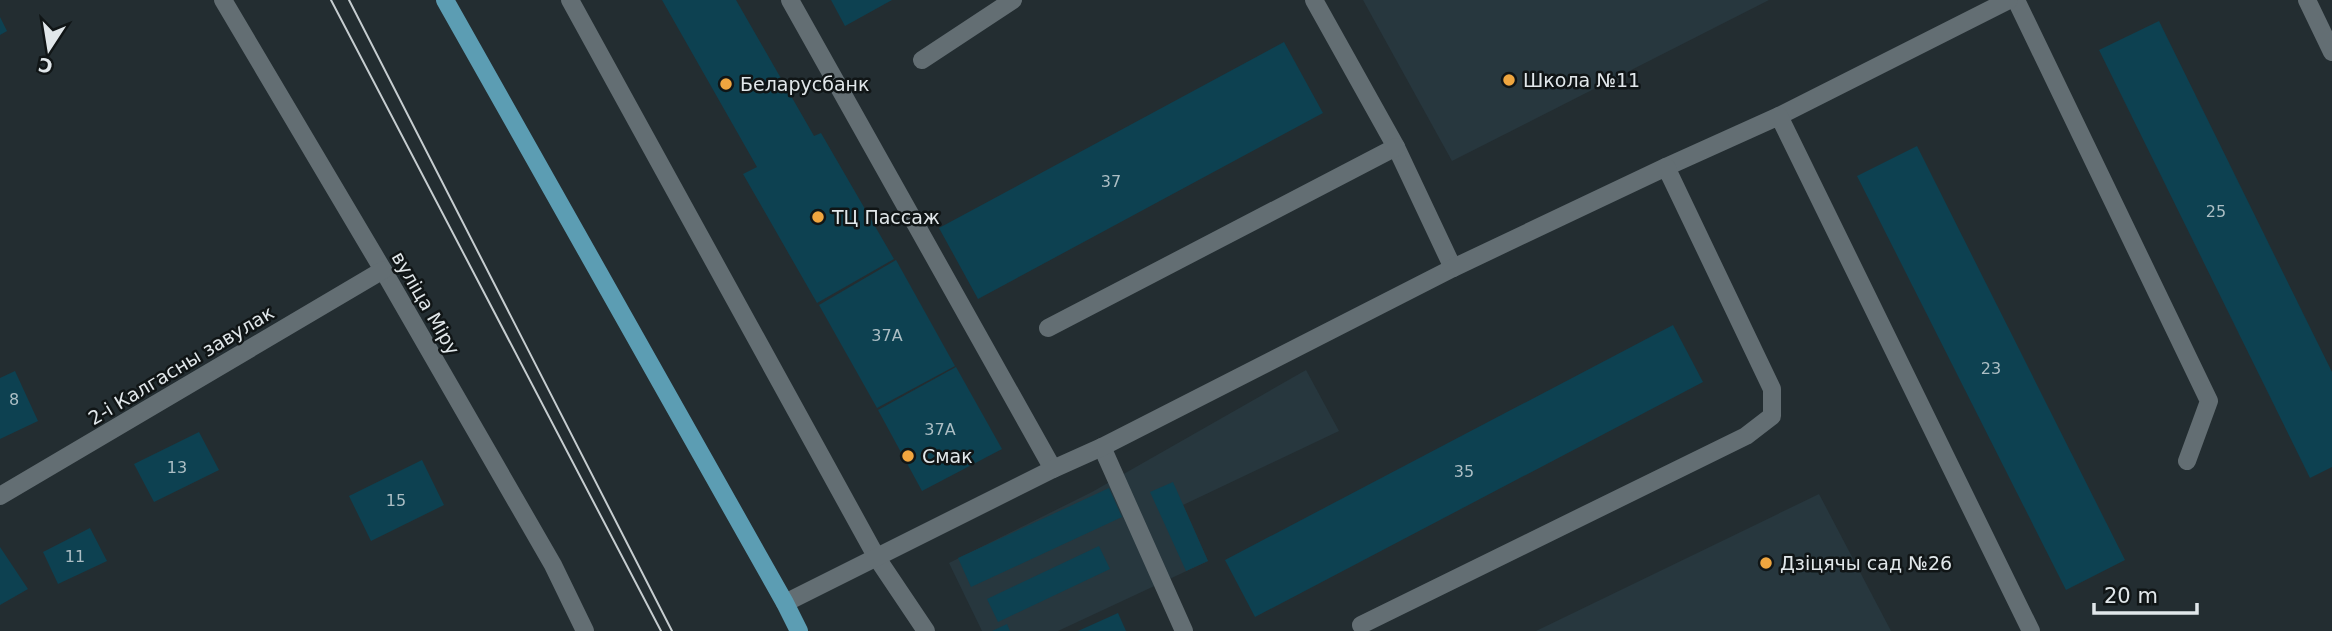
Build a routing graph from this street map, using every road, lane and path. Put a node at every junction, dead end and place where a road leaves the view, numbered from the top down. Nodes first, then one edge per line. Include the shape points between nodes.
1 (223, 0) edge
2 (445, 0) edge
3 (569, 0) edge
4 (790, 0) edge
5 (1013, 0) edge
6 (1314, 0) edge
7 (2009, 0) edge
8 (2016, 0) edge
9 (2307, 0) edge
10 (2332, 52) edge
11 (922, 60) dead end
12 (1779, 116) junction
13 (1396, 146) junction
14 (1666, 167) junction
15 (1452, 268) junction
16 (383, 270) junction
17 (1048, 328) dead end
18 (1102, 447) junction
19 (2187, 461) dead end
20 (1053, 469) junction
21 (0, 496) edge
22 (877, 558) junction
23 (785, 603) junction
24 (1361, 625) dead end
25 (585, 631) edge
26 (799, 631) edge
27 (926, 631) edge
28 (1184, 631) edge
29 (2031, 631) edge

1 - 16 street, вуліца Міру
2 - 23 main road
3 - 22 street
4 - 20 street
5 - 11 street
6 - 13 street
7 - 12 street
8 - 19 street via 2209,401
9 - 10 street
12 - 14 street
12 - 29 street
13 - 15 street
13 - 17 street
14 - 15 street
14 - 24 street via 1772,389 1772,416 1746,436
15 - 18 street
16 - 21 street, 2-і Калгасны завулак
16 - 25 street, вуліца Міру via 553,565
18 - 20 street
18 - 28 street
20 - 22 street
22 - 23 street
22 - 27 street
23 - 26 main road

